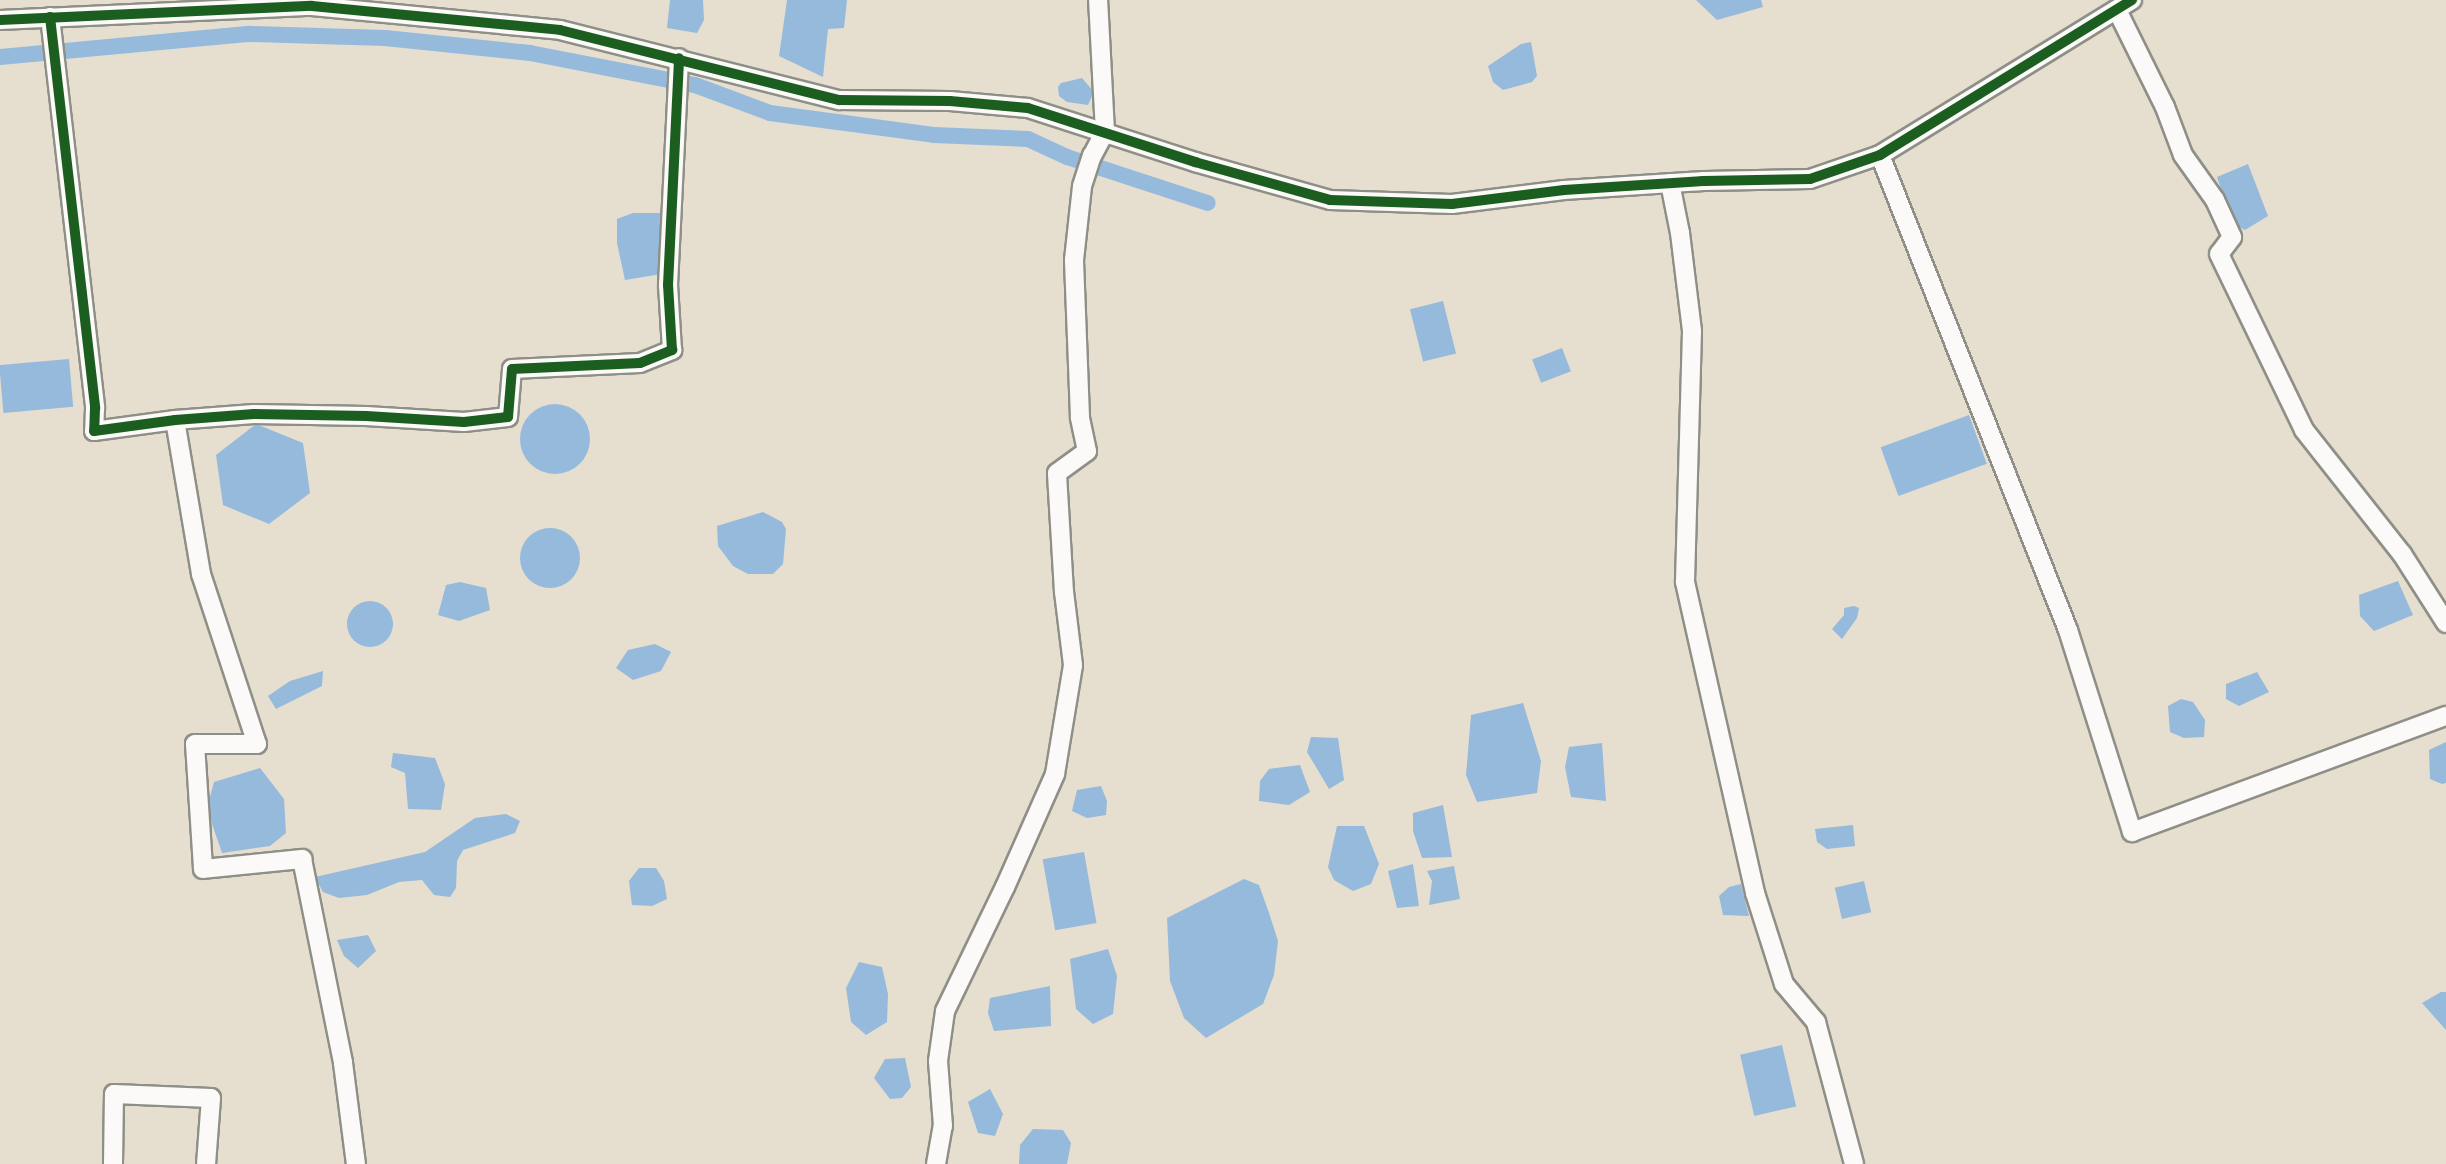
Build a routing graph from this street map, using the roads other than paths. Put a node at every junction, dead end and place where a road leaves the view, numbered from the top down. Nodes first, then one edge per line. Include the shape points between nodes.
1 (1098, 0) edge
2 (311, 3) edge
3 (2125, 5) edge
4 (50, 17) junction
5 (0, 20) edge
6 (679, 63) junction
7 (1105, 132) junction
8 (1880, 155) junction
9 (1671, 187) junction
10 (175, 420) junction
11 (2446, 623) edge
12 (2446, 716) edge
13 (113, 1164) edge
14 (206, 1164) edge
15 (356, 1164) edge
16 (936, 1164) edge
17 (1854, 1164) edge

1 - 7 street
2 - 4 street
2 - 6 street via 560,30
3 - 8 street
3 - 11 street via 2183,155 2215,200 2232,237 2219,254 2304,430 2402,554
4 - 5 street
4 - 10 street via 94,431
6 - 7 street via 839,100 1028,108
6 - 10 street via 668,285 672,350 640,363 512,369 508,417 464,422 254,414
7 - 9 street via 1330,200 1452,204 1564,190
7 - 16 street via 1082,186 1074,260 1080,417 1087,451 1057,473 1073,665 1055,774 945,1011 938,1061 943,1126
8 - 9 street via 1810,179
8 - 12 street via 2068,630 2132,832
9 - 17 street via 1692,331 1685,582 1755,893 1784,984 1816,1022
10 - 15 street via 201,574 257,744 195,744 203,869 302,859 343,1063
13 - 14 street via 114,1094 211,1098

